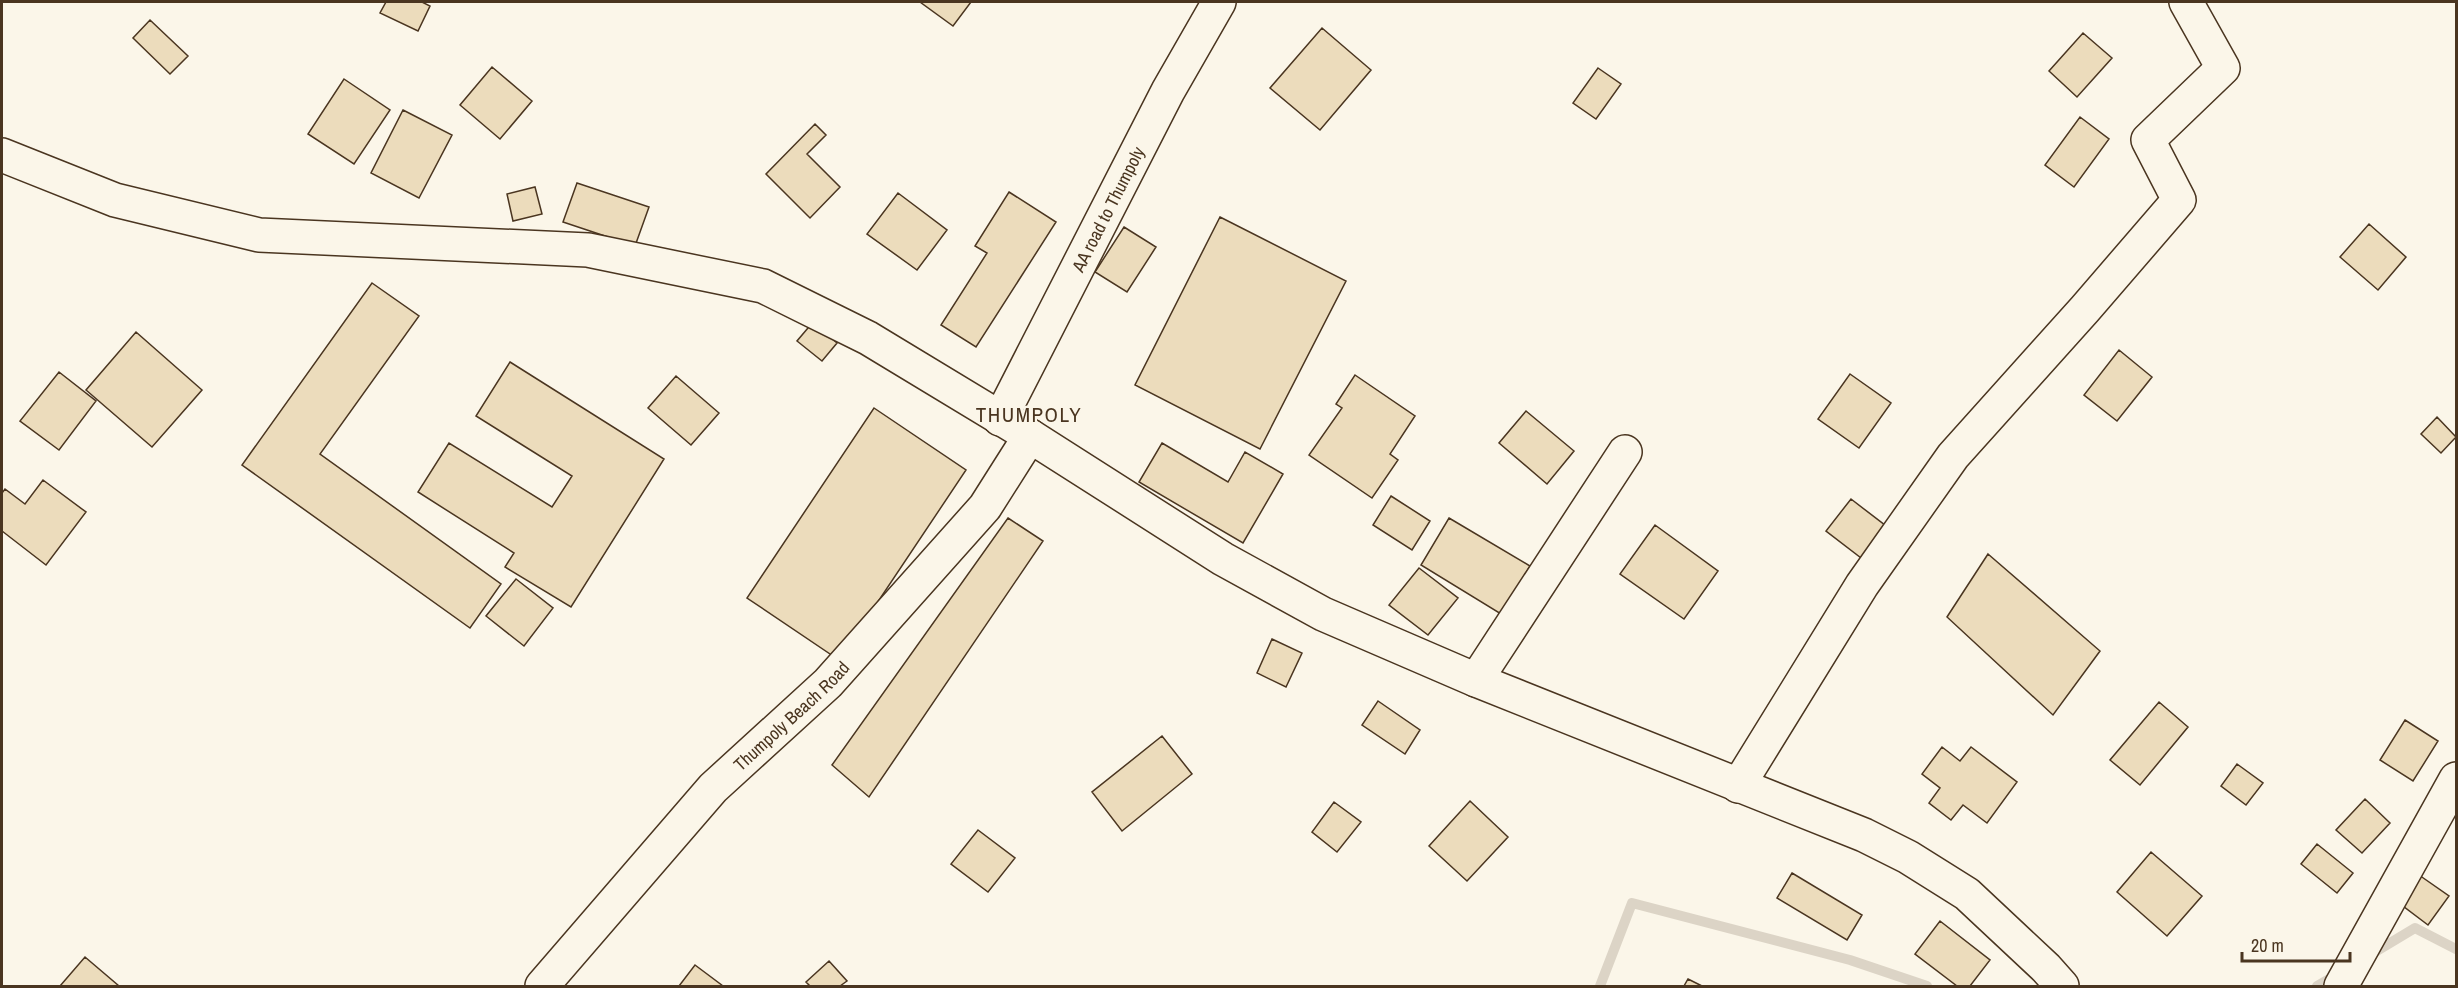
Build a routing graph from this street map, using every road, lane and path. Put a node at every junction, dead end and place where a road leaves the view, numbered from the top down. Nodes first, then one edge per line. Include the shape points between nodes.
1 (1219, 2) edge
2 (2186, 2) edge
3 (2, 155) edge
4 (1000, 419) junction
5 (1029, 436) junction
6 (1625, 452) dead end
7 (1476, 680) junction
8 (2457, 779) edge
9 (1738, 786) junction
10 (542, 987) edge
11 (2062, 987) edge
12 (2341, 987) edge

1 - 4 main road, AA road to Thumpoly via 1168,91
2 - 9 main road via 2223,68 2148,140 2179,200 1953,456 1862,585
3 - 4 main road via 115,200 259,235 588,250 763,286 868,338
4 - 5 main road
5 - 7 main road via 1222,559 1323,614
5 - 10 main road, Thumpoly Beach Road via 986,507 828,683 713,788
6 - 7 main road
7 - 9 main road
8 - 12 main road
9 - 11 main road via 1864,835 1947,881 1967,894

